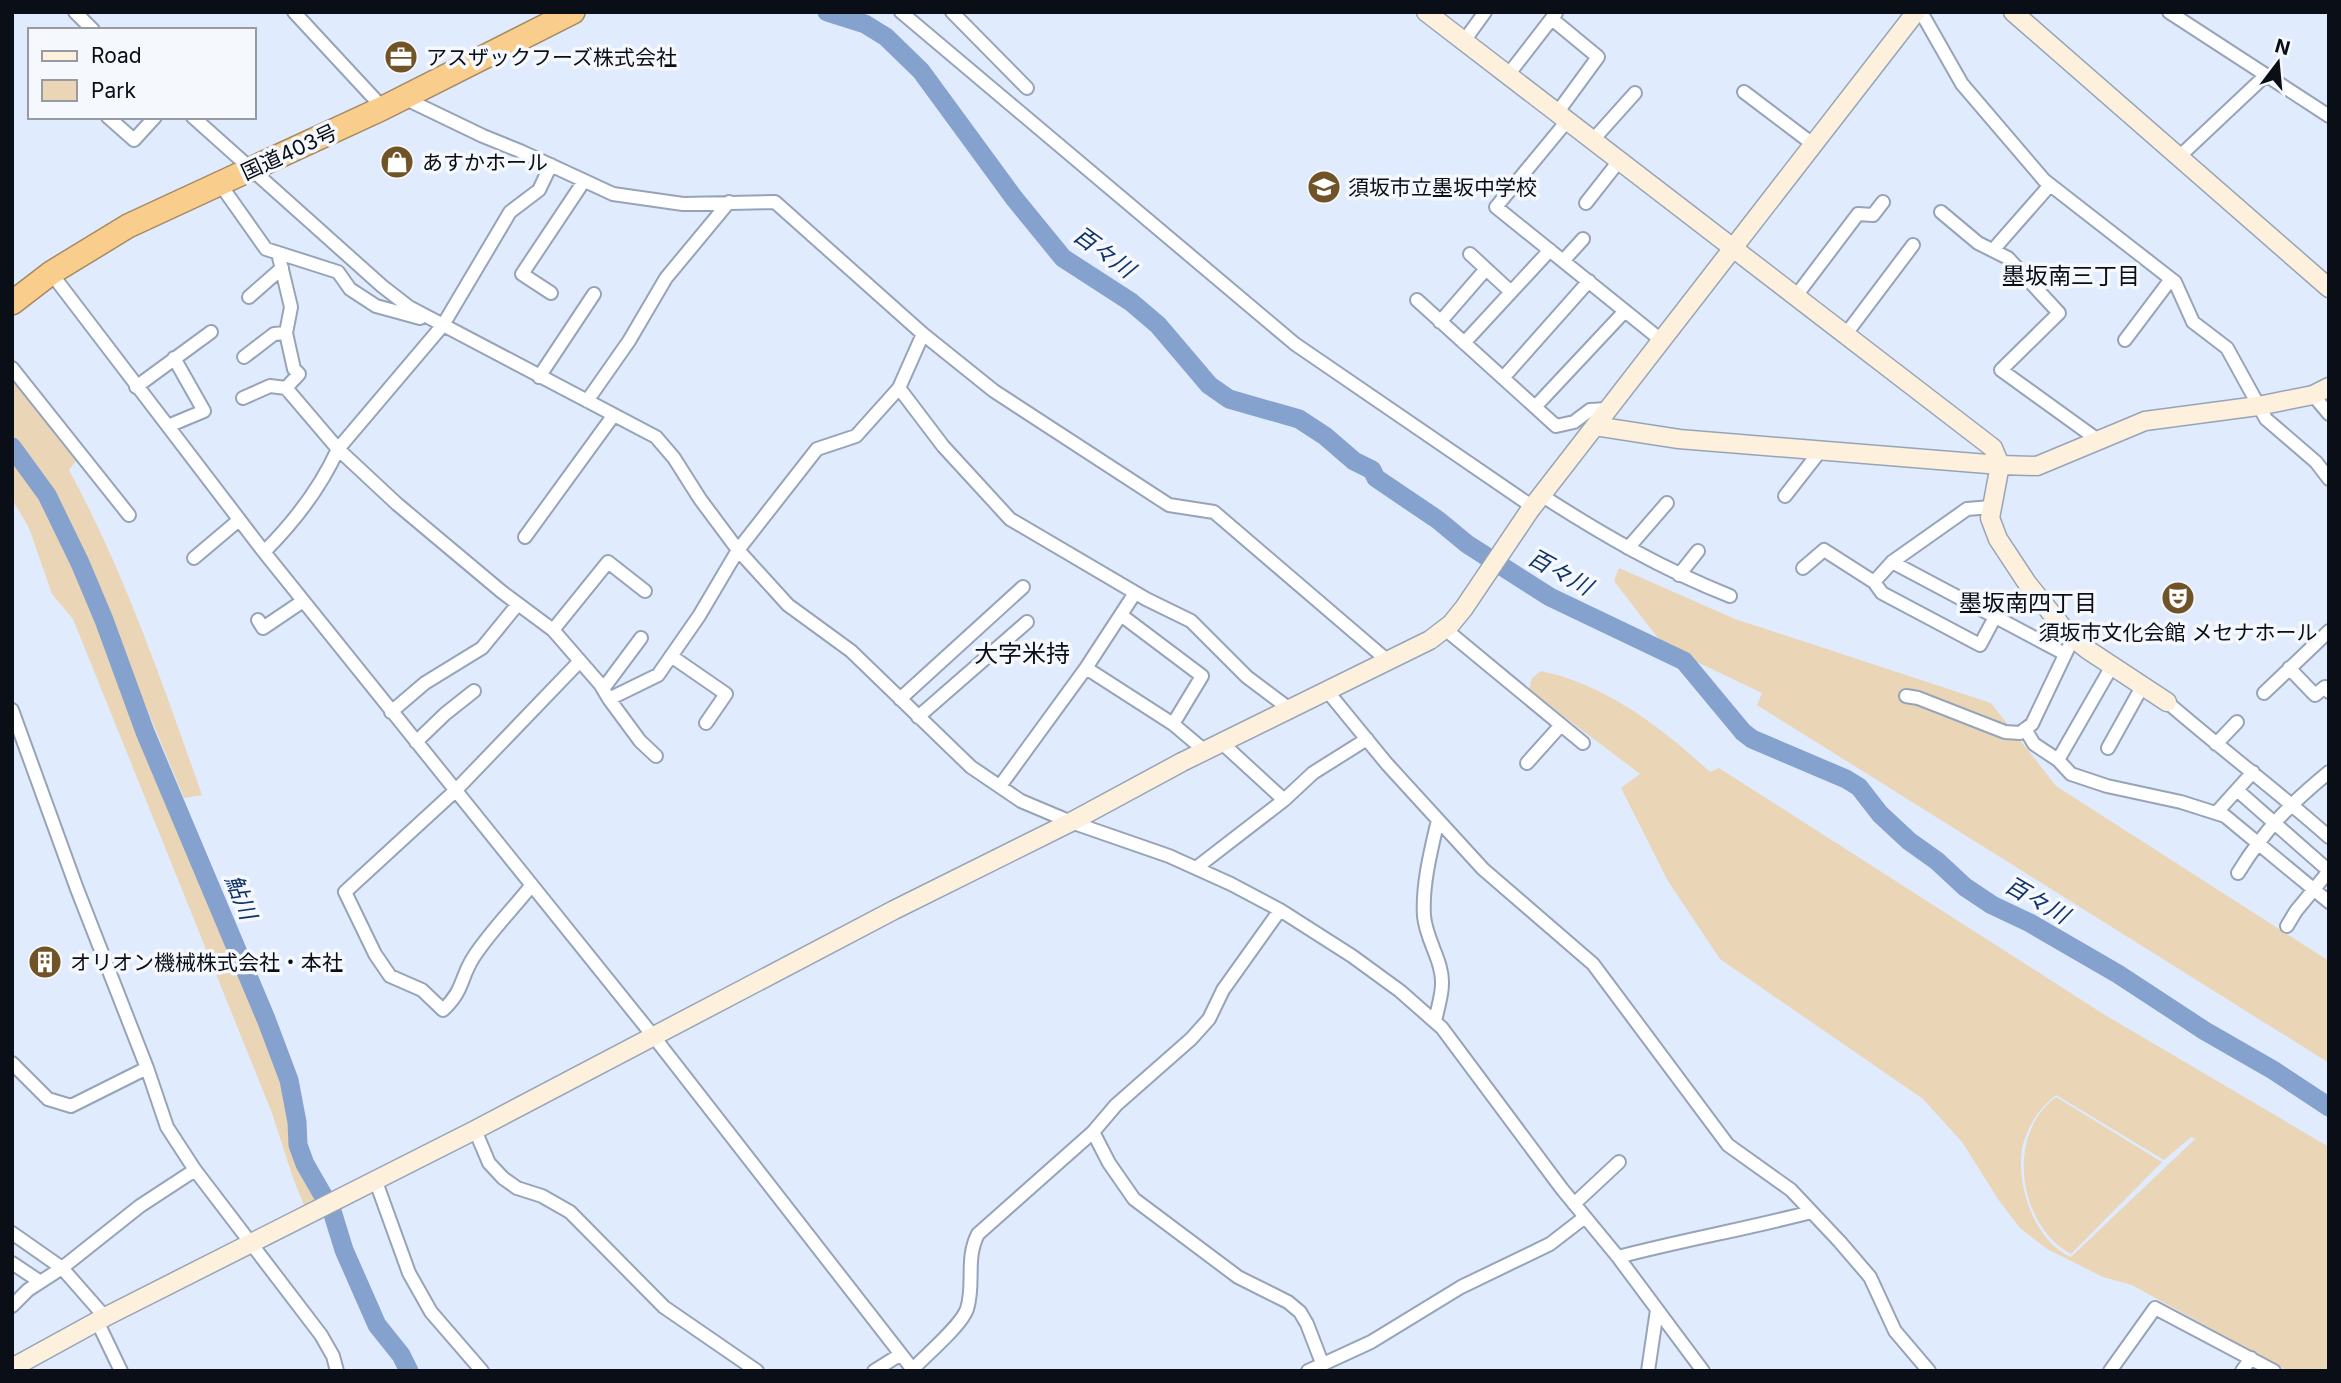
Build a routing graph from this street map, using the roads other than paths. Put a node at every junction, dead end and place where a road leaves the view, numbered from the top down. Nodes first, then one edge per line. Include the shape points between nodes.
1 (75, 12) edge
2 (294, 12) edge
3 (573, 12) edge
4 (901, 12) edge
5 (952, 12) edge
6 (1426, 12) edge
7 (1485, 12) edge
8 (1918, 12) edge
9 (2013, 12) edge
10 (2169, 12) edge
11 (1554, 15) edge
12 (91, 28) edge
13 (1464, 41) junction
14 (1508, 75) junction
15 (2266, 75) junction
16 (1027, 88) dead end
17 (1744, 92) dead end
18 (1635, 93) dead end
19 (404, 97) junction
20 (383, 108) junction
21 (2329, 116) edge
22 (1562, 117) junction
23 (110, 119) edge
24 (153, 119) edge
25 (195, 119) edge
26 (1592, 141) junction
27 (1814, 145) junction
28 (2180, 156) junction
29 (1619, 161) junction
30 (551, 165) junction
31 (253, 169) junction
32 (584, 181) junction
33 (220, 184) junction
34 (2050, 185) junction
35 (729, 202) junction
36 (1883, 202) dead end
37 (1586, 203) dead end
38 (1941, 212) dead end
39 (1583, 239) dead end
40 (1913, 245) dead end
41 (1733, 247) junction
42 (1550, 250) junction
43 (1993, 250) junction
44 (278, 253) junction
45 (1470, 254) dead end
46 (1563, 261) junction
47 (282, 268) junction
48 (1486, 269) junction
49 (51, 273) junction
50 (2171, 279) junction
51 (1589, 281) junction
52 (2328, 285) edge
53 (1511, 292) junction
54 (551, 293) dead end
55 (594, 294) dead end
56 (1796, 296) junction
57 (249, 297) dead end
58 (1417, 300) dead end
59 (12, 303) edge
60 (1625, 311) junction
61 (1440, 321) junction
62 (443, 325) junction
63 (211, 332) dead end
64 (286, 334) junction
65 (923, 334) junction
66 (1846, 334) junction
67 (1661, 340) junction
68 (2125, 340) dead end
69 (1464, 343) junction
70 (244, 357) dead end
71 (174, 358) junction
72 (12, 368) edge
73 (539, 377) junction
74 (1503, 378) junction
75 (136, 387) junction
76 (286, 388) junction
77 (899, 388) junction
78 (2321, 391) edge
79 (243, 398) dead end
80 (587, 401) junction
81 (2258, 406) junction
82 (1535, 407) junction
83 (1607, 409) junction
84 (2329, 414) edge
85 (612, 416) junction
86 (168, 426) junction
87 (1595, 426) junction
88 (2098, 440) junction
89 (338, 449) junction
90 (1821, 450) junction
91 (2000, 466) junction
92 (2329, 479) edge
93 (1785, 496) dead end
94 (1667, 503) dead end
95 (1534, 504) junction
96 (1991, 507) junction
97 (129, 515) dead end
98 (239, 520) junction
99 (525, 537) dead end
100 (1628, 548) junction
101 (738, 550) junction
102 (1698, 551) dead end
103 (264, 552) junction
104 (194, 558) dead end
105 (1892, 562) junction
106 (1803, 568) dead end
107 (1679, 575) junction
108 (1874, 582) junction
109 (1023, 587) dead end
110 (645, 591) dead end
111 (1135, 593) junction
112 (1730, 596) dead end
113 (303, 601) junction
114 (518, 604) junction
115 (1121, 615) junction
116 (1995, 617) junction
117 (1027, 622) dead end
118 (263, 627) dead end
119 (1445, 629) junction
120 (554, 630) junction
121 (2329, 631) edge
122 (641, 638) dead end
123 (2069, 646) junction
124 (671, 656) junction
125 (580, 661) junction
126 (1388, 662) junction
127 (2112, 666) junction
128 (1086, 668) junction
129 (2289, 668) junction
130 (2143, 685) junction
131 (474, 691) dead end
132 (1328, 692) junction
133 (2329, 692) edge
134 (2264, 693) dead end
135 (606, 694) junction
136 (1906, 696) dead end
137 (900, 699) junction
138 (2167, 702) joint
139 (12, 710) edge
140 (1291, 710) junction
141 (391, 712) junction
142 (918, 717) junction
143 (2237, 722) dead end
144 (706, 723) dead end
145 (1173, 724) junction
146 (1561, 725) junction
147 (2025, 729) junction
148 (1367, 739) junction
149 (416, 742) junction
150 (1222, 743) junction
151 (1583, 743) dead end
152 (2216, 744) junction
153 (2108, 748) dead end
154 (1205, 751) junction
155 (656, 756) dead end
156 (1530, 756) dead end
157 (2058, 761) junction
158 (2253, 772) junction
159 (2329, 772) edge
160 (1000, 786) junction
161 (2236, 790) junction
162 (455, 791) junction
163 (1284, 800) junction
164 (2291, 803) junction
165 (2217, 812) junction
166 (1438, 820) junction
167 (1071, 822) junction
168 (2274, 823) junction
169 (2329, 837) edge
170 (2257, 842) junction
171 (1196, 868) junction
172 (2329, 871) edge
173 (2238, 873) dead end
174 (531, 886) junction
175 (2314, 889) junction
176 (2329, 902) edge
177 (1280, 910) junction
178 (2287, 926) dead end
179 (1435, 1022) junction
180 (653, 1037) junction
181 (12, 1063) edge
182 (147, 1068) junction
183 (475, 1129) junction
184 (1093, 1132) junction
185 (1619, 1162) dead end
186 (195, 1170) junction
187 (372, 1181) junction
188 (1574, 1204) junction
189 (1811, 1212) junction
190 (1585, 1217) junction
191 (12, 1233) edge
192 (251, 1242) junction
193 (1618, 1257) junction
194 (12, 1264) edge
195 (62, 1268) junction
196 (39, 1281) junction
197 (12, 1306) edge
198 (1657, 1310) junction
199 (101, 1319) junction
200 (901, 1354) junction
201 (2251, 1358) junction
202 (1322, 1363) junction
203 (12, 1368) edge
204 (914, 1370) edge
205 (121, 1371) edge
206 (337, 1371) edge
207 (482, 1371) edge
208 (757, 1371) edge
209 (874, 1371) edge
210 (1308, 1371) edge
211 (1648, 1371) edge
212 (1703, 1371) edge
213 (1930, 1371) edge
214 (2110, 1371) edge
215 (2242, 1371) edge
216 (2274, 1371) edge

1 - 12 street
2 - 20 street
3 - 19 highway, 国道403号
4 - 95 street via 1295,344
5 - 16 street
6 - 13 street
7 - 13 street
8 - 27 street
8 - 34 street via 1962,84
9 - 28 street
10 - 15 street
11 - 14 street
11 - 22 street via 1598,57
13 - 14 street
14 - 22 street
15 - 21 street
15 - 28 street
17 - 27 street
18 - 26 street
19 - 20 highway, 国道403号
19 - 30 street
20 - 31 highway, 国道403号
22 - 26 street
22 - 42 street via 1496,207
23 - 24 street via 134,140
25 - 31 street
26 - 29 street
27 - 41 street
28 - 52 street
29 - 37 street
29 - 41 street
30 - 32 street
30 - 62 street via 539,190 510,212
31 - 33 highway, 国道403号
31 - 62 street via 382,286
32 - 35 street via 613,194 644,199 683,204
32 - 54 street via 522,274
33 - 44 street via 265,249
33 - 49 highway, 国道403号 via 128,226
34 - 43 street
34 - 50 street
35 - 65 street via 775,202
35 - 80 street via 666,278
36 - 56 street via 1873,215 1858,214
38 - 43 street
39 - 46 street
40 - 66 street
41 - 56 street
41 - 67 street
42 - 46 street
42 - 53 street
43 - 88 street via 2008,258 2059,313 2000,370
44 - 47 street
44 - 62 street via 338,272 350,289 376,306
45 - 48 street
46 - 51 street
47 - 57 street
47 - 64 street via 291,307
48 - 53 street
48 - 61 street
49 - 59 highway, 国道403号
49 - 75 street
50 - 68 street
50 - 81 street via 2193,323 2227,348
51 - 60 street
51 - 74 street
53 - 69 street
55 - 73 street
56 - 66 street
58 - 61 street
60 - 67 street
60 - 82 street
61 - 69 street
62 - 73 street
62 - 89 street
63 - 71 street
64 - 70 street via 274,334
64 - 76 street via 293,369 299,374
65 - 77 street
65 - 126 street via 994,391 1169,505 1214,512
66 - 91 street via 1993,448
67 - 83 street
69 - 74 street
71 - 75 street
71 - 86 street via 204,411
72 - 97 street
73 - 80 street
74 - 82 street
75 - 86 street
76 - 79 street via 270,386
76 - 89 street
77 - 101 street via 856,436 817,449
77 - 111 street via 943,446 1010,519
78 - 81 street
78 - 84 street
80 - 85 street
81 - 88 street via 2145,421
81 - 92 street
82 - 83 street via 1556,426 1574,422 1590,410
83 - 87 street
85 - 99 street
85 - 101 street via 656,437
86 - 98 street
87 - 90 street via 1679,439
87 - 95 street
88 - 91 street via 2037,466
89 - 103 street via 308,503
89 - 114 street
90 - 91 street
90 - 93 street
91 - 96 street
94 - 100 street
95 - 100 street
95 - 119 street
96 - 105 street via 1967,509
96 - 123 street via 1998,539
98 - 103 street
98 - 104 street
100 - 107 street
101 - 124 street
101 - 137 street via 788,605 850,651
102 - 107 street
103 - 113 street
105 - 108 street
105 - 116 street
106 - 108 street via 1824,550
107 - 112 street
108 - 116 street via 1882,593 1980,645
109 - 137 street
110 - 120 street via 608,562
111 - 115 street
111 - 140 street via 1191,621 1247,677
113 - 118 street
113 - 141 street
114 - 120 street
114 - 141 street via 482,648 425,683
115 - 128 street
115 - 145 street via 1202,676
116 - 123 street
117 - 142 street
119 - 126 street
119 - 146 street
120 - 125 street
121 - 129 street
122 - 135 street
123 - 127 street
123 - 147 street via 2032,724
124 - 135 street via 658,675
124 - 144 street via 726,694
125 - 135 street
125 - 162 street
126 - 132 street
127 - 130 street
127 - 157 street
128 - 145 street
128 - 160 street
129 - 133 street via 2315,695 2325,687
129 - 134 street
130 - 138 street
130 - 153 street
131 - 149 street
132 - 140 street
132 - 148 street
135 - 155 street
136 - 147 street via 2005,732
137 - 142 street
138 - 152 street
139 - 182 street
140 - 150 street
141 - 149 street
142 - 160 street via 971,767
143 - 152 street
145 - 154 street
146 - 151 street
146 - 156 street
147 - 157 street via 2034,744
148 - 163 street via 1313,773
148 - 166 street
149 - 162 street
150 - 154 street
150 - 163 street
152 - 158 street
154 - 167 street
157 - 165 street via 2071,774 2107,786
158 - 161 street
158 - 164 street
159 - 164 street
160 - 167 street via 1021,801
161 - 165 street
161 - 168 street
162 - 174 street
162 - 174 street via 345,892 390,976 422,990 443,1010 462,986 472,960
163 - 171 street
164 - 168 street
164 - 169 street
165 - 170 street
166 - 179 street via 1429,856 1424,914 1442,984
166 - 189 street via 1483,869 1593,964 1728,1145 1791,1190
167 - 171 street
167 - 180 street
168 - 170 street
168 - 172 street
170 - 173 street
170 - 175 street
171 - 177 street
172 - 175 street
174 - 180 street
175 - 176 street
175 - 178 street
177 - 179 street via 1352,956
177 - 184 street via 1209,1019
179 - 188 street
180 - 183 street
180 - 200 street
181 - 182 street via 48,1100 71,1106
182 - 186 street via 167,1127
183 - 187 street
183 - 208 street via 489,1163 503,1178 570,1212 664,1307
184 - 202 street via 1134,1199 1230,1272 1300,1312
184 - 204 street via 978,1234 970,1255 967,1308 962,1319
185 - 188 street
186 - 192 street
186 - 195 street via 140,1206
187 - 192 street
187 - 207 street via 409,1273 431,1312
188 - 190 street
189 - 193 street
189 - 213 street via 1870,1277 1895,1331
190 - 193 street
190 - 202 street via 1550,1244 1461,1287 1371,1342
191 - 195 street
192 - 199 street
192 - 206 street via 321,1335
193 - 198 street
194 - 196 street
195 - 196 street
195 - 199 street
196 - 197 street
198 - 211 street
198 - 212 street
199 - 203 street
199 - 205 street
200 - 204 street
200 - 209 street
201 - 214 street via 2155,1308
201 - 215 street
201 - 216 street
202 - 210 street

